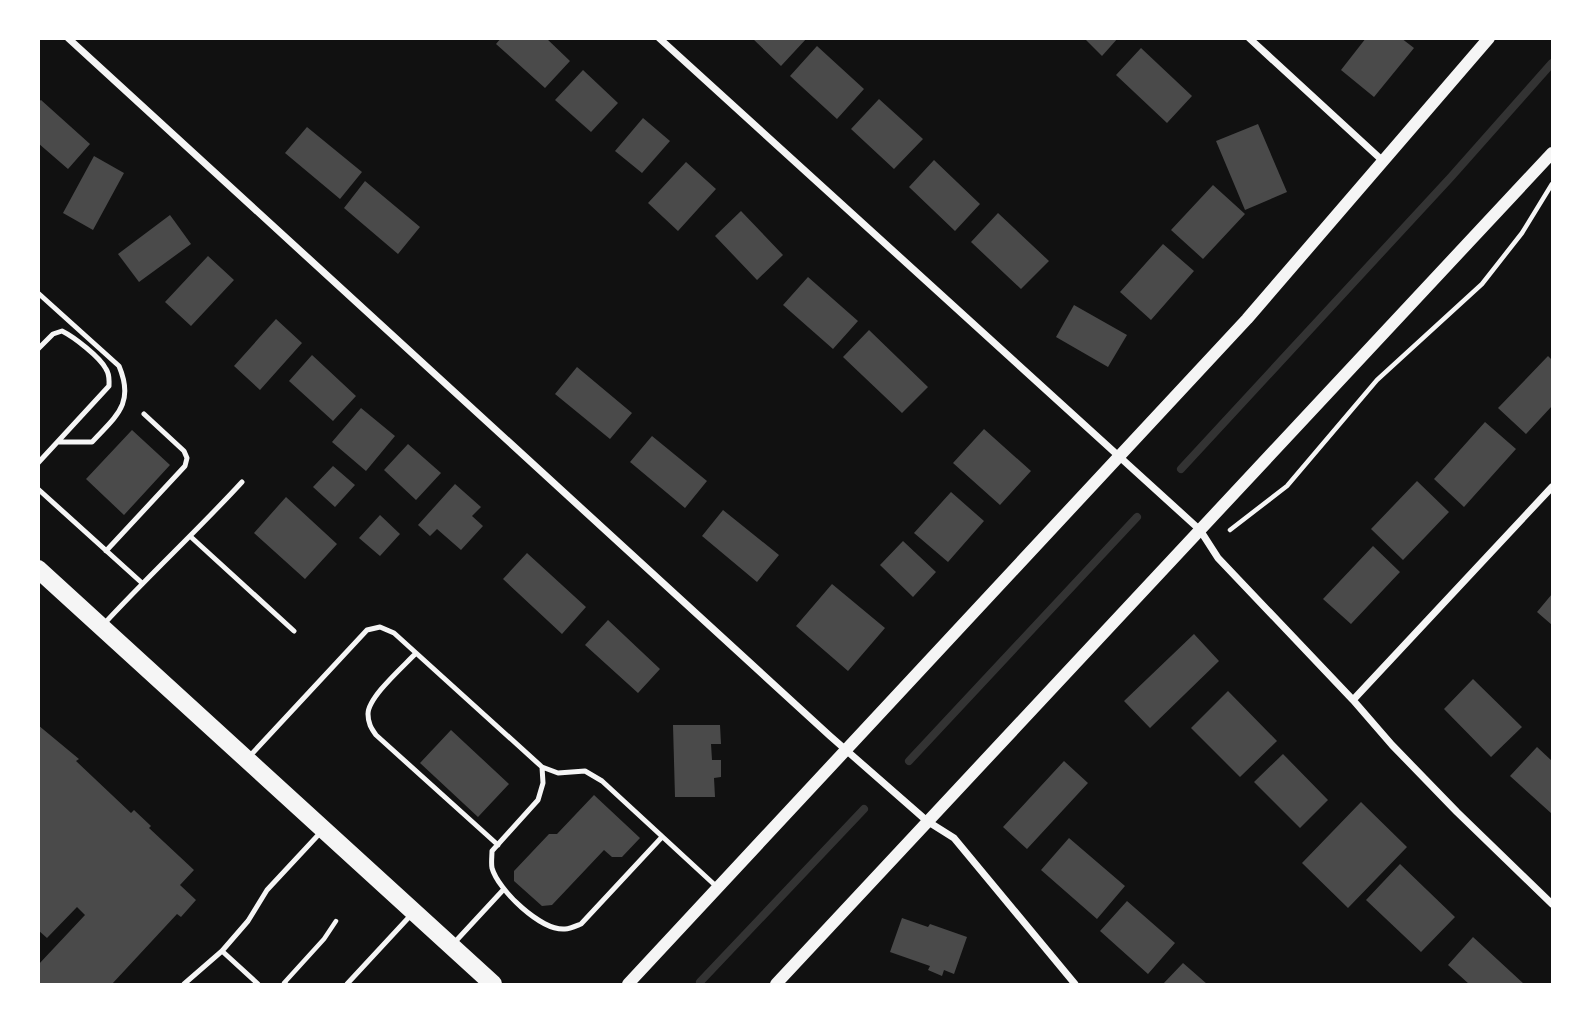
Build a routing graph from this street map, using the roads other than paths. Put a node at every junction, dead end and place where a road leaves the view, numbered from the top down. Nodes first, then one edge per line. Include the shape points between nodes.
1 (68, 38) edge
2 (659, 38) edge
3 (1250, 38) edge
4 (1489, 38) edge
5 (1552, 153) edge
6 (1385, 162) junction
7 (38, 293) edge
8 (38, 349) edge
9 (144, 414) dead end
10 (58, 442) junction
11 (1119, 455) junction
12 (38, 463) edge
13 (242, 482) dead end
14 (1552, 487) edge
15 (38, 489) edge
16 (1200, 530) junction
17 (191, 537) junction
18 (106, 551) junction
19 (38, 569) edge
20 (142, 583) junction
21 (102, 627) junction
22 (294, 631) dead end
23 (416, 653) junction
24 (1353, 700) junction
25 (846, 747) junction
26 (247, 760) junction
27 (542, 768) junction
28 (927, 821) junction
29 (323, 829) junction
30 (662, 837) junction
31 (498, 845) junction
32 (717, 887) junction
33 (504, 889) junction
34 (1552, 904) edge
35 (414, 912) junction
36 (451, 946) junction
37 (222, 951) junction
38 (777, 984) edge
39 (184, 985) edge
40 (258, 985) edge
41 (347, 985) edge
42 (493, 985) edge
43 (628, 985) edge
44 (1075, 985) edge

1 - 25 street
2 - 11 street
3 - 6 street
4 - 6 street
5 - 16 street
6 - 11 street
7 - 10 lane via 119,366 126,393 122,409 92,442
8 - 10 lane via 62,331 106,367 109,377 109,386
9 - 18 lane via 184,451 185,466
10 - 12 lane
11 - 16 street
11 - 25 street
13 - 17 lane
14 - 24 street
15 - 18 lane
16 - 24 street via 1218,558
16 - 28 street
17 - 20 lane
17 - 22 lane
18 - 20 lane
19 - 21 main road
20 - 21 lane
21 - 26 main road
23 - 26 lane via 394,633 380,627 367,630
23 - 27 lane
23 - 31 lane via 371,701 370,726
24 - 34 street via 1448,803
25 - 28 street
25 - 32 street
26 - 29 main road
27 - 30 lane via 558,773 585,771
27 - 31 lane via 538,800
28 - 38 street
28 - 44 street via 954,838
29 - 35 main road
29 - 37 lane
30 - 32 lane
30 - 33 lane via 581,924 566,929 534,917
31 - 33 lane via 492,851 492,868
32 - 43 street
33 - 36 lane
35 - 36 main road
35 - 41 lane
36 - 42 main road
37 - 39 lane
37 - 40 lane

